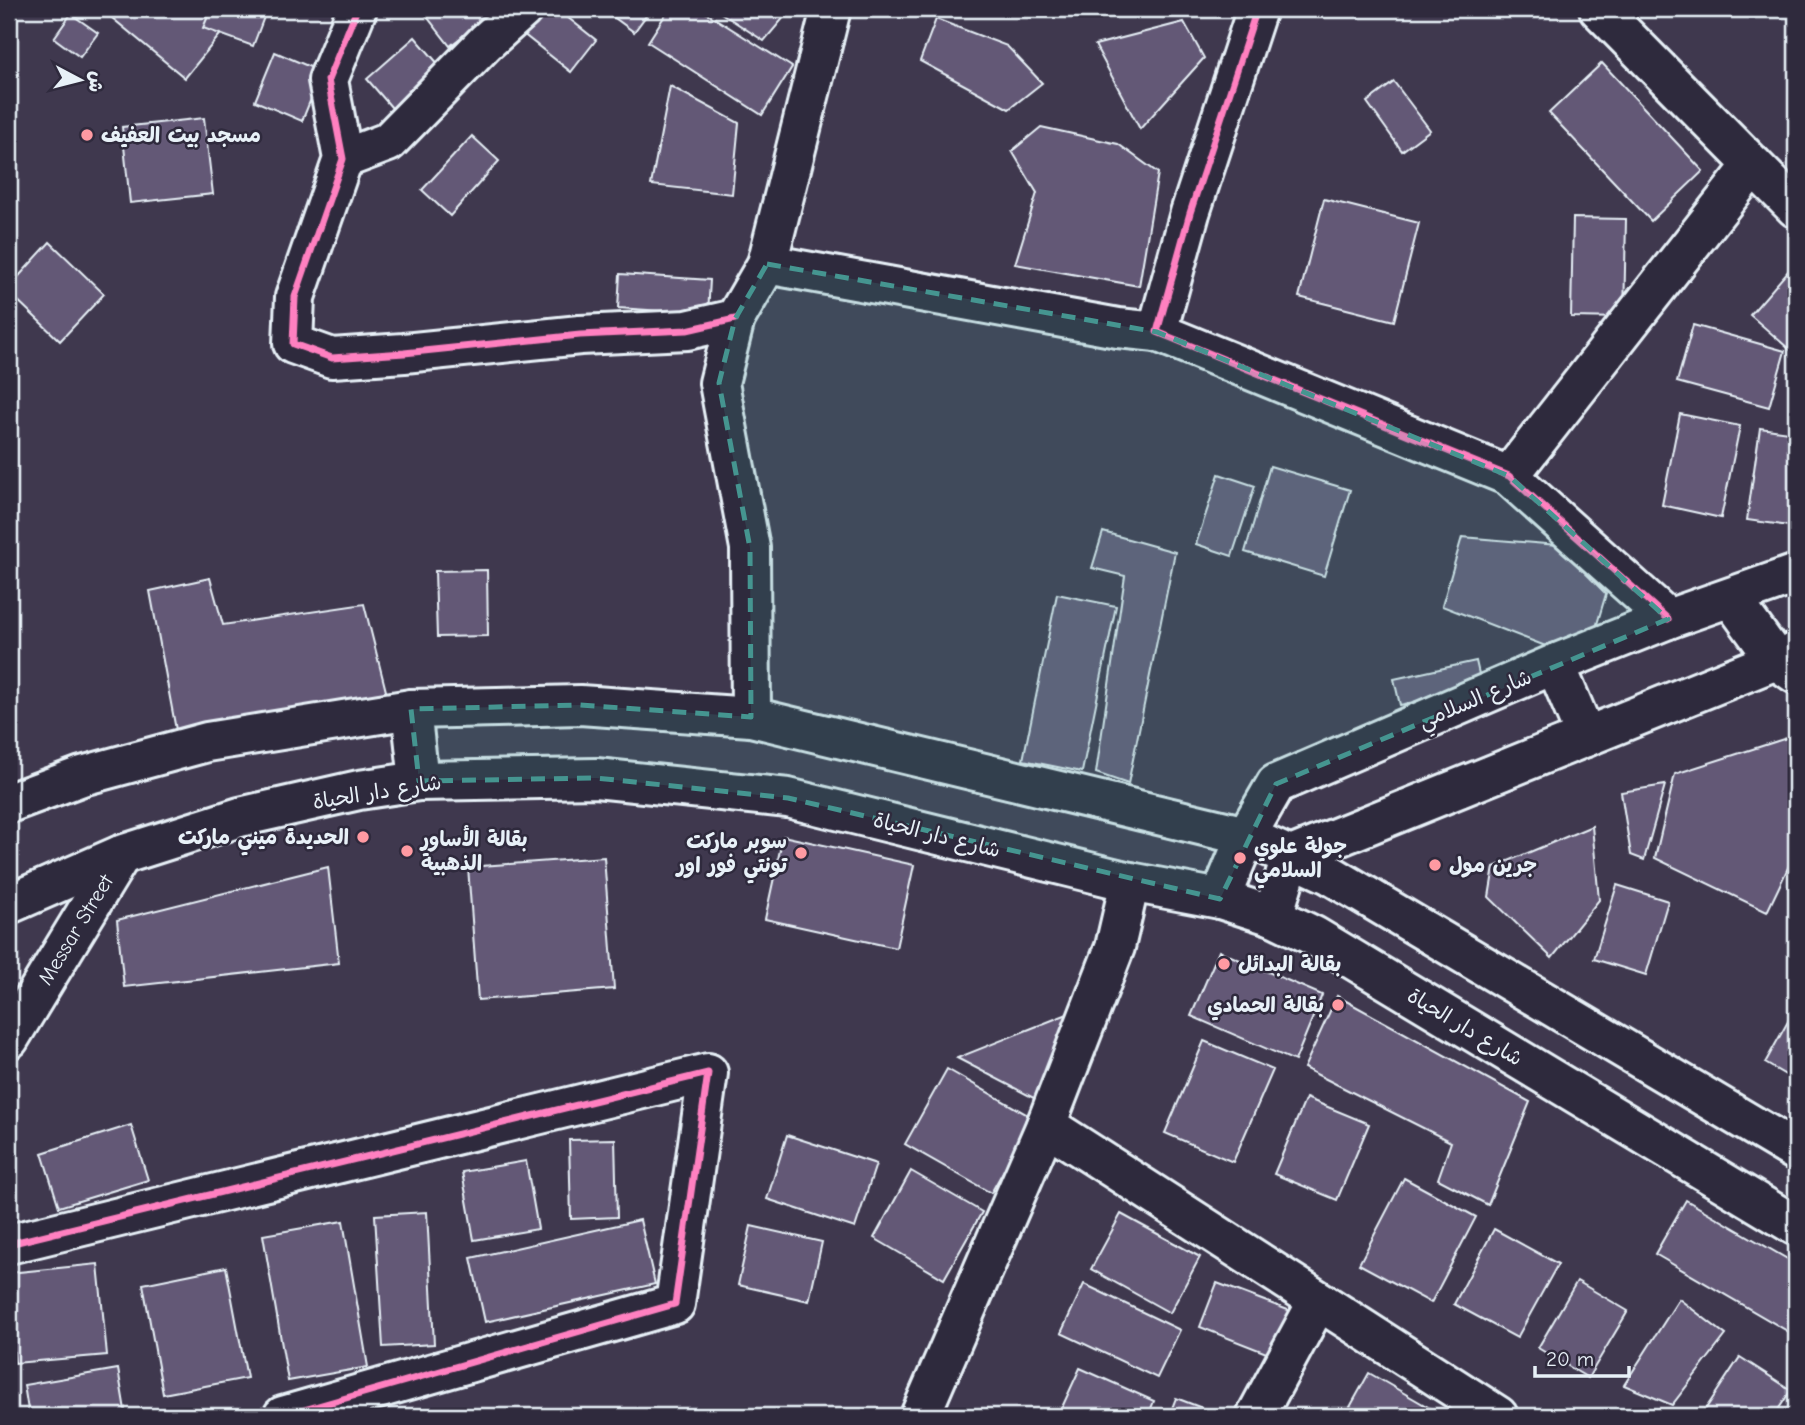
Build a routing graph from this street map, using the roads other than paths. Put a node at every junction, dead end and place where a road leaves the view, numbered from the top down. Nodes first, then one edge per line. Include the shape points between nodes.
1 (357, 9) edge
2 (523, 9) edge
3 (831, 9) edge
4 (1257, 9) edge
5 (1600, 9) edge
6 (343, 159) junction
7 (1753, 165) junction
8 (1796, 208) edge
9 (767, 264) junction
10 (735, 319) junction
11 (1157, 332) junction
12 (1509, 476) junction
13 (1796, 574) edge
14 (1731, 598) junction
15 (1668, 619) junction
16 (1789, 662) edge
17 (1555, 664) junction
18 (411, 709) junction
19 (751, 717) junction
20 (1586, 737) junction
21 (419, 781) junction
22 (9, 803) edge
23 (1246, 836) junction
24 (121, 855) junction
25 (1291, 856) junction
26 (1130, 882) junction
27 (1220, 900) junction
28 (9, 904) edge
29 (1273, 916) junction
30 (9, 1040) edge
31 (1046, 1125) junction
32 (1796, 1151) edge
33 (1796, 1226) edge
34 (9, 1244) edge
35 (1318, 1301) junction
36 (283, 1416) edge
37 (920, 1416) edge
38 (1256, 1416) edge
39 (1498, 1416) edge

1 - 6 street via 328,80
2 - 6 street via 387,142
3 - 9 street
4 - 11 street via 1190,213
5 - 7 street
6 - 10 street via 295,296 293,344 331,358 687,330
7 - 8 street
7 - 12 street
9 - 10 street
9 - 11 street
10 - 19 street via 719,383 750,548
11 - 12 street
12 - 15 street
13 - 14 street, شارع السلامي
14 - 15 street, شارع السلامي
14 - 16 street
15 - 17 street, شارع السلامي
16 - 20 street
17 - 20 street
17 - 23 street, شارع السلامي via 1276,784
18 - 19 street via 580,705
18 - 21 street
18 - 22 street via 207,742 82,776
19 - 23 street
20 - 25 street
21 - 24 street, شارع دار الحياة via 240,817
21 - 26 street, شارع دار الحياة via 596,778 788,798
23 - 25 street
23 - 27 street, شارع السلامي
24 - 28 street, شارع دار الحياة
24 - 30 street, Messar Street
25 - 29 street
25 - 32 street via 1329,874
26 - 27 street, شارع دار الحياة
26 - 31 street via 1115,947
27 - 29 street, شارع دار الحياة
29 - 33 street, شارع دار الحياة via 1314,936
31 - 35 street
31 - 37 street
34 - 36 street via 708,1073 675,1304
35 - 38 street
35 - 39 street

